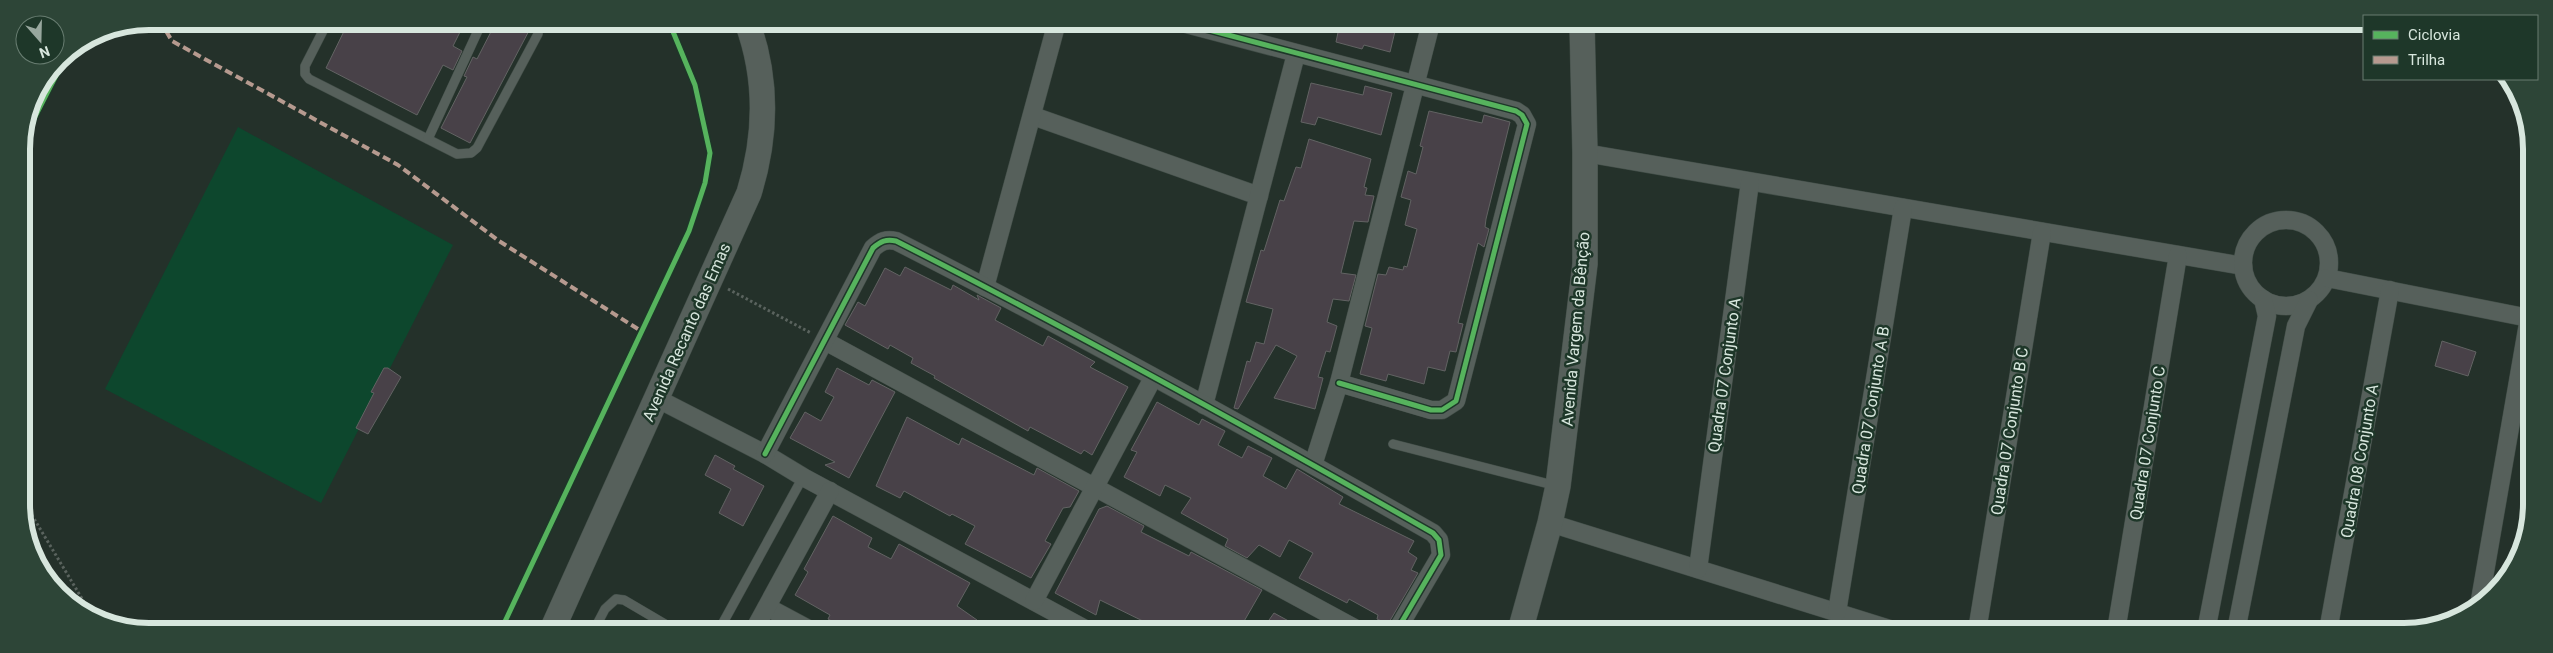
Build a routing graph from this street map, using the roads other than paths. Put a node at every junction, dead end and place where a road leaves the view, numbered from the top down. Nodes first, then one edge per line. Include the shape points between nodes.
1 (324, 30) edge
2 (478, 30) edge
3 (538, 30) edge
4 (750, 30) edge
5 (1056, 30) edge
6 (1209, 30) edge
7 (1429, 30) edge
8 (1582, 30) edge
9 (1296, 54) junction
10 (1416, 84) junction
11 (1033, 116) junction
12 (428, 139) junction
13 (1585, 153) junction
14 (1750, 182) junction
15 (1259, 196) junction
16 (1904, 208) junction
17 (2042, 232) junction
18 (2178, 255) junction
19 (2243, 266) junction
20 (2327, 278) junction
21 (985, 287) junction
22 (2390, 290) junction
23 (2263, 299) junction
24 (2309, 300) junction
25 (2523, 317) edge
26 (825, 341) junction
27 (2523, 353) edge
28 (1153, 378) junction
29 (1339, 383) junction
30 (656, 398) junction
31 (1204, 405) junction
32 (1393, 444) dead end
33 (765, 454) junction
34 (1313, 465) junction
35 (803, 477) junction
36 (1097, 486) junction
37 (1558, 486) junction
38 (830, 491) junction
39 (1550, 523) junction
40 (1698, 569) junction
41 (2481, 595) edge
42 (1034, 601) junction
43 (767, 606) junction
44 (1837, 612) junction
45 (555, 623) edge
46 (598, 623) edge
47 (663, 623) edge
48 (723, 623) edge
49 (758, 623) edge
50 (797, 623) edge
51 (1074, 623) edge
52 (1345, 623) edge
53 (1401, 623) edge
54 (1522, 623) edge
55 (1871, 623) edge
56 (1977, 623) edge
57 (2117, 623) edge
58 (2208, 623) edge
59 (2238, 623) edge
60 (2329, 623) edge

1 - 12 lane via 305,66 309,79
2 - 12 lane
3 - 12 lane via 477,148 471,153 458,154
4 - 30 main road, Avenida Recanto das Emas via 756,45 764,100 758,166 749,193
5 - 11 street
6 - 9 street
7 - 10 street
8 - 13 main road, Avenida Vargem da Bênção
9 - 10 street
9 - 15 street
10 - 29 street
10 - 29 street via 1516,111 1527,124 1453,404 1442,410 1431,410
11 - 15 street
11 - 21 street
13 - 14 street
13 - 37 main road, Avenida Vargem da Bênção via 1585,264
14 - 16 street
14 - 40 street, Quadra 07 Conjunto A
15 - 31 street
16 - 17 street
16 - 44 street, Quadra 07 Conjunto A B
17 - 18 street
17 - 56 street, Quadra 07 Conjunto B C
18 - 19 street
18 - 57 street, Quadra 07 Conjunto C
19 - 20 street via 2249,242 2258,231 2270,224 2298,222 2310,228 2324,244 2329,264
19 - 23 street via 2248,283
20 - 22 street
20 - 24 street
21 - 26 street via 896,241 880,242 873,248
21 - 28 street
22 - 25 street
22 - 60 street, Quadra 08 Conjunto A
23 - 24 street via 2282,306
23 - 58 street via 2267,316
24 - 59 street via 2296,326
26 - 33 street
26 - 36 street
27 - 41 street
28 - 31 street
28 - 36 street
29 - 34 street
30 - 33 street
30 - 45 main road, Avenida Recanto das Emas
31 - 34 street
32 - 37 lane
33 - 35 street
34 - 53 street via 1433,533 1439,540 1441,555
35 - 38 street
35 - 48 lane
36 - 42 street
36 - 52 street
37 - 39 main road, Avenida Vargem da Bênção
38 - 42 street
38 - 43 street
39 - 40 street
39 - 54 main road, Avenida Vargem da Bênção
40 - 44 street
42 - 51 street
43 - 49 street
43 - 50 street
44 - 55 street
46 - 47 lane via 605,609 616,599 624,600

